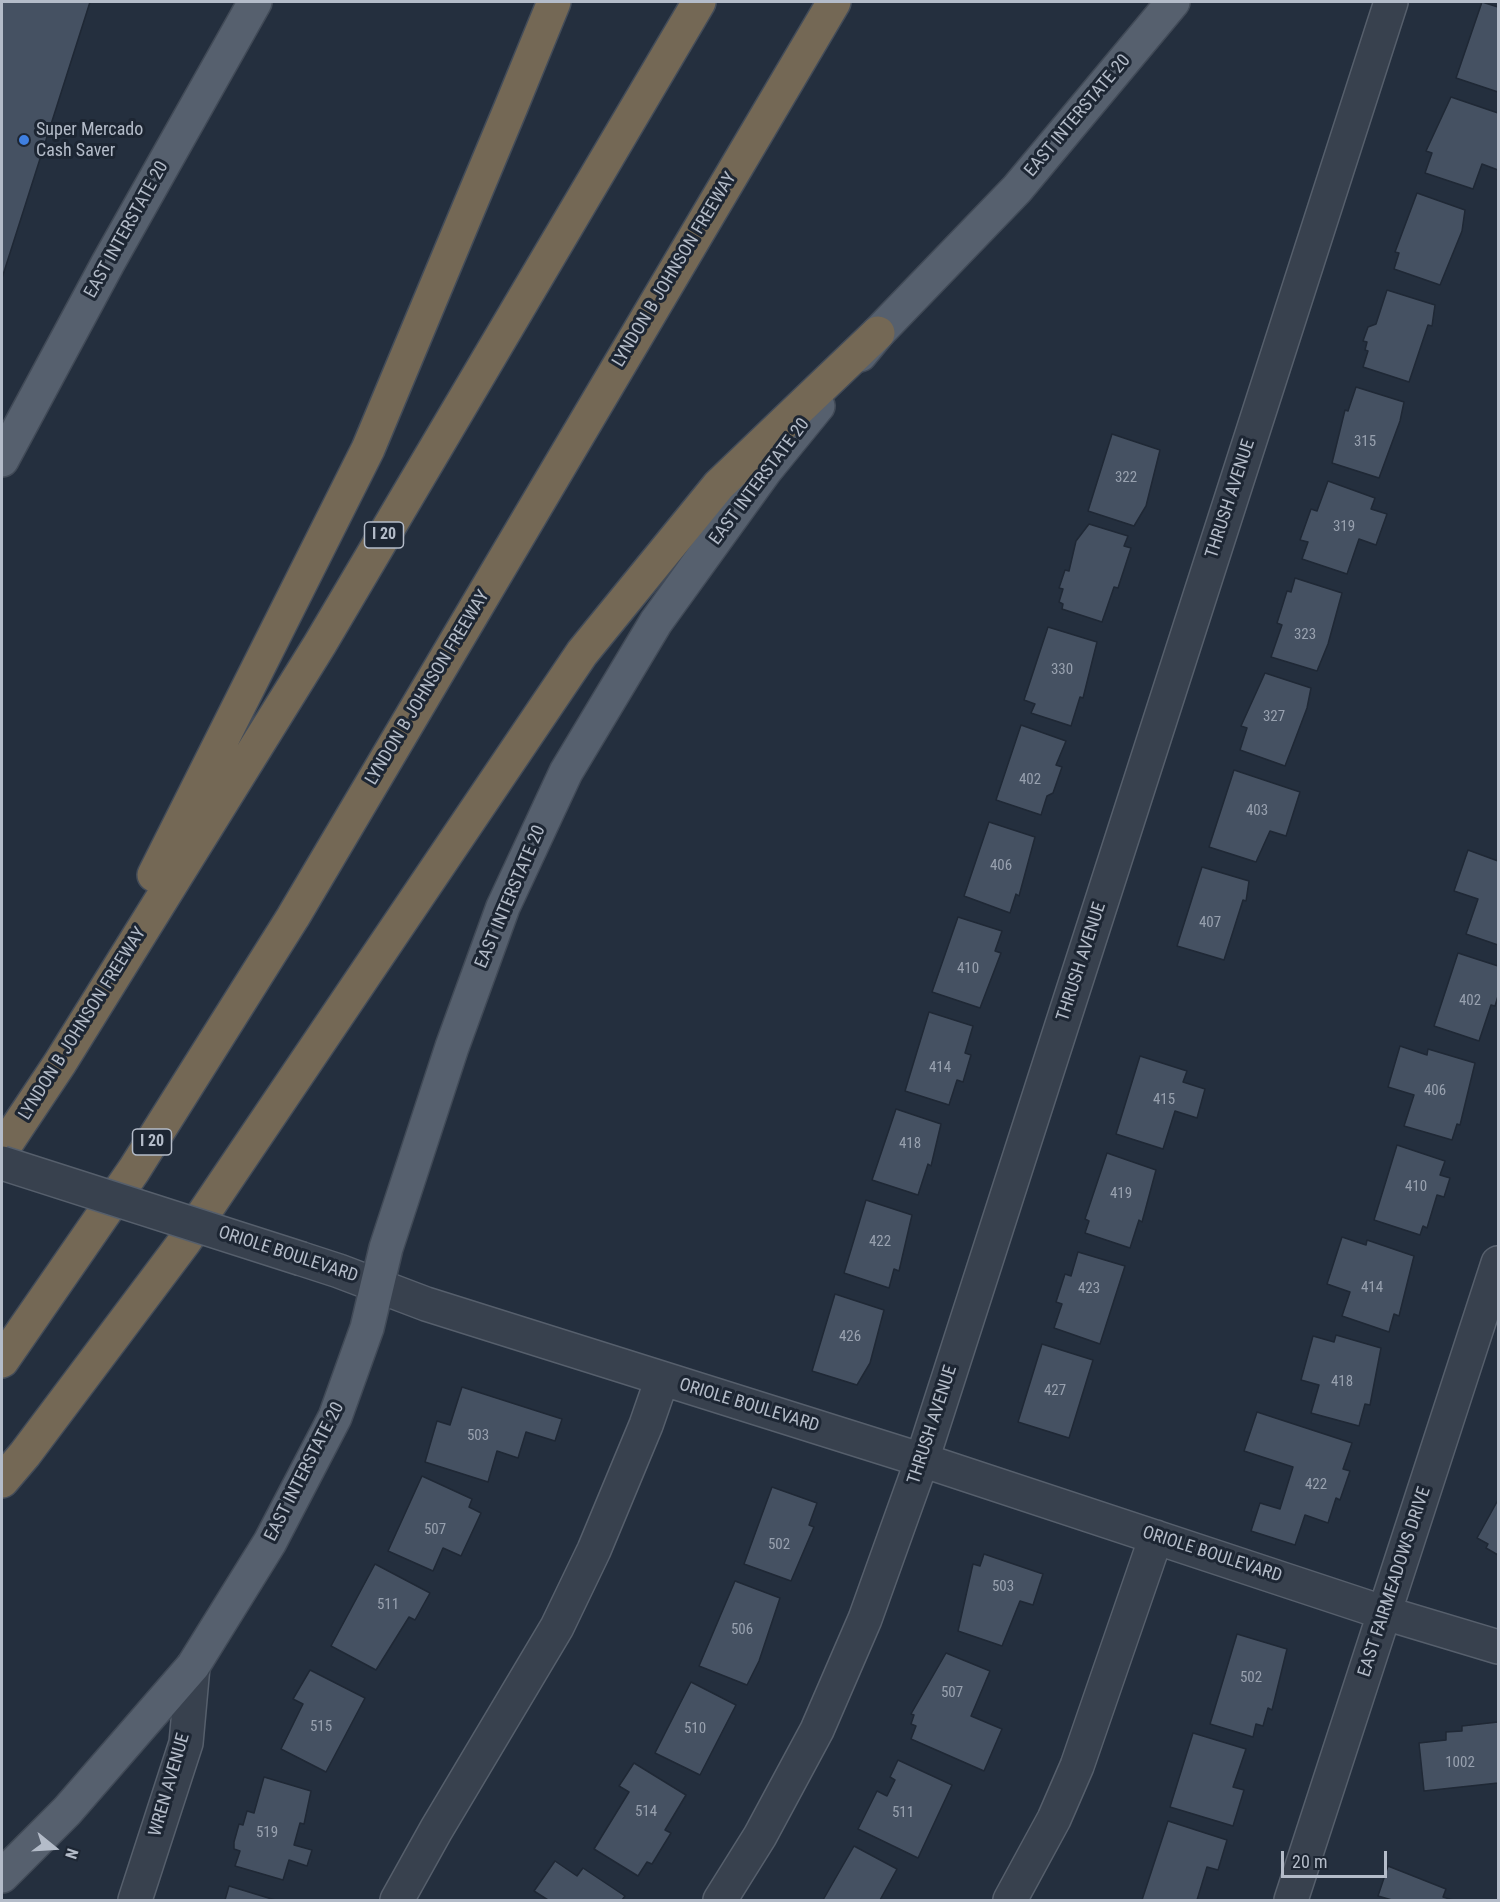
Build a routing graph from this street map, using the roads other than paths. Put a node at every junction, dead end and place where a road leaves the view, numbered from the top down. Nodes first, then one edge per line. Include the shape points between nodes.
1 (255, 2) edge
2 (554, 2) edge
3 (699, 2) edge
4 (834, 2) edge
5 (1173, 2) edge
6 (1391, 2) edge
7 (878, 333) junction
8 (2, 460) edge
9 (60, 1063) junction
10 (2, 1150) edge
11 (2, 1163) edge
12 (1498, 1263) edge
13 (378, 1286) junction
14 (2, 1361) edge
15 (662, 1379) junction
16 (922, 1460) junction
17 (2, 1481) edge
18 (1156, 1537) junction
19 (1385, 1613) junction
20 (1498, 1647) edge
21 (193, 1666) junction
22 (2, 1876) edge
23 (135, 1900) edge
24 (397, 1900) edge
25 (720, 1900) edge
26 (1010, 1900) edge
27 (1291, 1900) edge

1 - 8 main road, EAST INTERSTATE 20
2 - 9 highway via 368,449
3 - 9 highway, LYNDON B JOHNSON FREEWAY / I 20 via 320,644
4 - 14 highway, LYNDON B JOHNSON FREEWAY / I 20 via 293,917 134,1170
5 - 7 main road, EAST INTERSTATE 20 via 1017,189
6 - 16 street, THRUSH AVENUE
7 - 13 main road, EAST INTERSTATE 20 via 765,471 656,622 566,772 503,906 386,1248
7 - 17 highway via 719,485 582,652 185,1241
9 - 10 highway, LYNDON B JOHNSON FREEWAY / I 20
11 - 13 street, ORIOLE BOULEVARD, bridge
12 - 19 street, EAST FAIRMEADOWS DRIVE
13 - 15 street, ORIOLE BOULEVARD
13 - 21 main road, EAST INTERSTATE 20 via 335,1417 270,1542
15 - 16 street, ORIOLE BOULEVARD
15 - 24 street via 594,1550 557,1627
16 - 18 street, ORIOLE BOULEVARD
16 - 25 street, THRUSH AVENUE via 865,1620 818,1730
18 - 19 street, ORIOLE BOULEVARD
18 - 26 street via 1077,1766 1054,1819
19 - 20 street, ORIOLE BOULEVARD
19 - 27 street, EAST FAIRMEADOWS DRIVE
21 - 22 main road, EAST INTERSTATE 20 via 67,1811
21 - 23 street, WREN AVENUE via 186,1743

